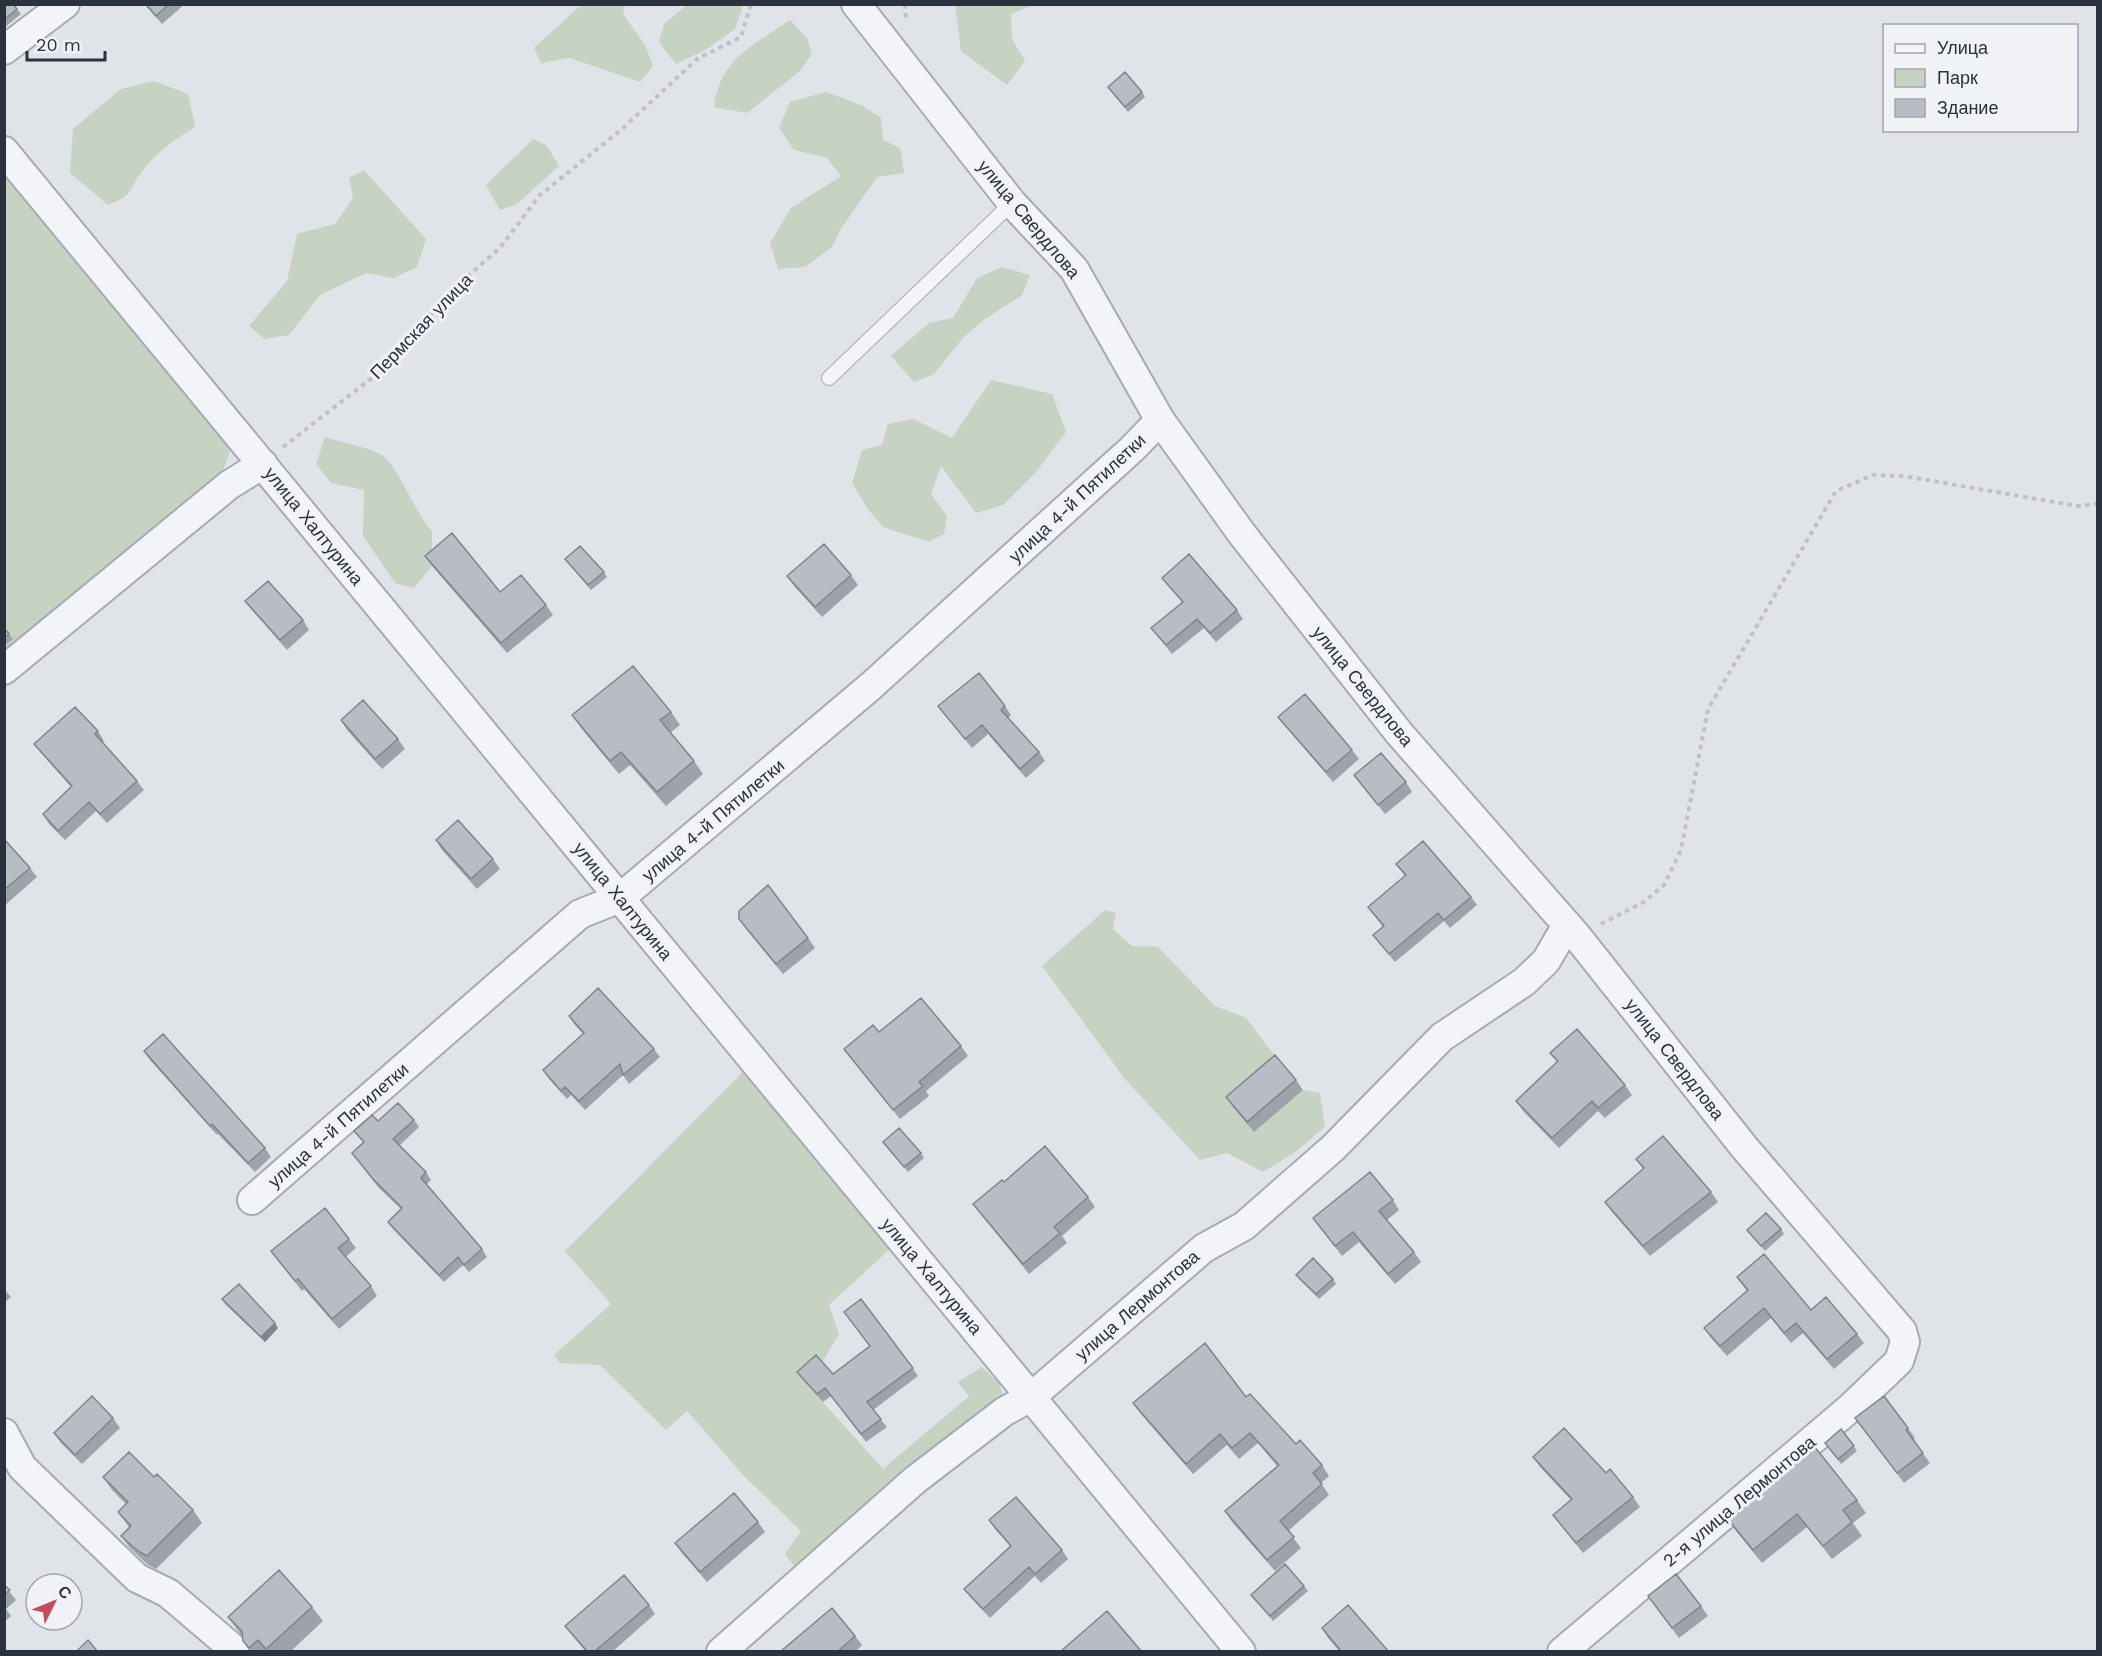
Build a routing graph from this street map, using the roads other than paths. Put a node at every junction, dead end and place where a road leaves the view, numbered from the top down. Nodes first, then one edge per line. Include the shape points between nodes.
1 (65, 4) edge
2 (856, 4) edge
3 (4, 50) edge
4 (4, 151) edge
5 (1012, 203) junction
6 (829, 378) dead end
7 (1161, 420) junction
8 (262, 464) junction
9 (4, 670) edge
10 (620, 898) junction
11 (1572, 930) junction
12 (252, 1200) dead end
13 (1905, 1342) joint
14 (1031, 1397) junction
15 (4, 1433) edge
16 (237, 1652) edge
17 (721, 1652) edge
18 (1241, 1652) edge
19 (1562, 1652) edge

1 - 3 street
2 - 5 street, улица Свердлова
4 - 8 street, улица Халтурина
5 - 6 lane
5 - 7 street, улица Свердлова via 1074,269
7 - 10 street, улица 4-й Пятилетки via 871,686
7 - 11 street, улица Свердлова via 1242,534 1399,733
8 - 9 street via 229,485
8 - 10 street, улица Халтурина
10 - 12 street, улица 4-й Пятилетки via 580,914
10 - 14 street, улица Халтурина
11 - 13 street, улица Свердлова via 1744,1147 1902,1331
11 - 14 street, улица Лермонтова via 1524,982 1442,1037 1333,1148 1252,1218 1204,1248
13 - 19 street, 2-я улица Лермонтова via 1899,1361 1849,1408
14 - 17 street, улица Лермонтова via 915,1480
14 - 18 street, улица Халтурина
15 - 16 street via 22,1467 137,1578 168,1593

